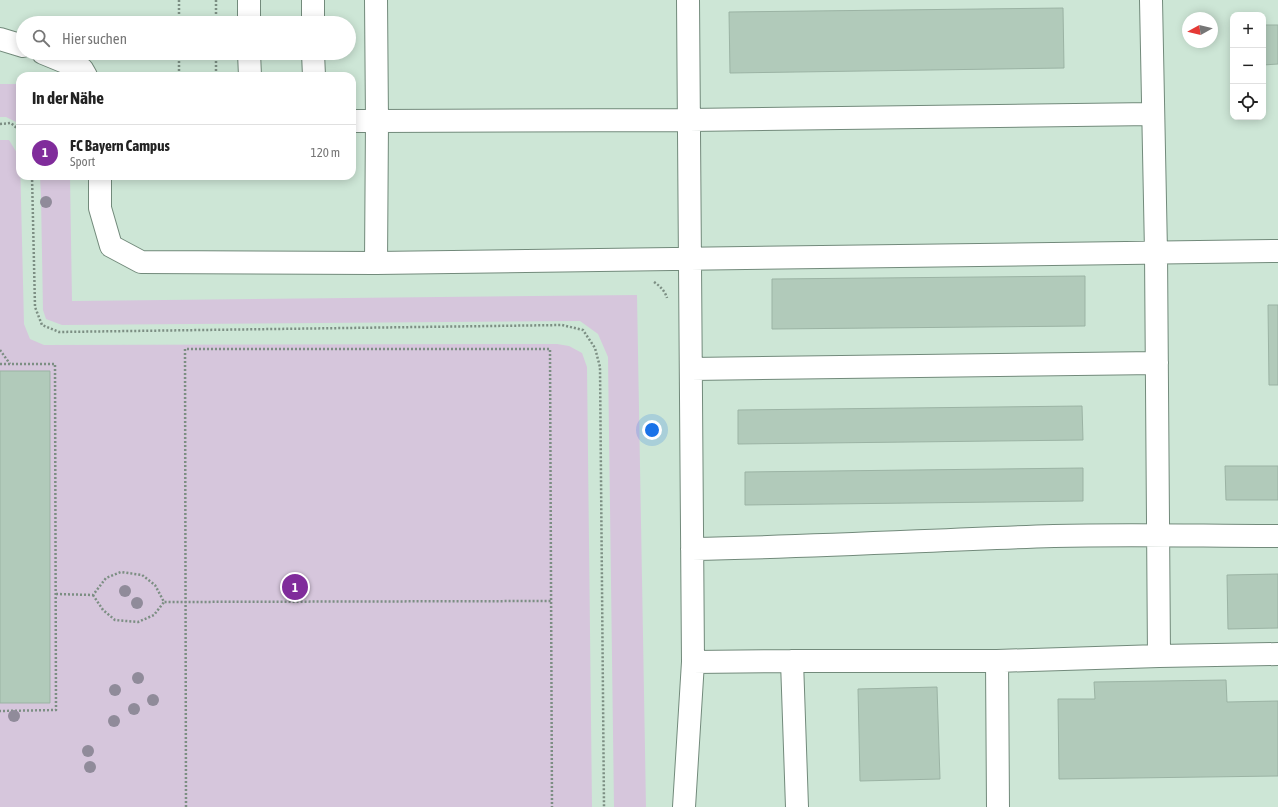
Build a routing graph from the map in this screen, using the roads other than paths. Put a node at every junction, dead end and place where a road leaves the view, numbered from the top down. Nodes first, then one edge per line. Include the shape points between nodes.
1 (249, 0) edge
2 (313, 0) edge
3 (376, 0) edge
4 (688, 0) edge
5 (1151, 0) edge
6 (249, 16) edge
7 (313, 16) edge
8 (0, 39) edge
9 (16, 44) edge
10 (60, 60) edge
11 (249, 60) edge
12 (314, 60) edge
13 (84, 72) edge
14 (250, 72) edge
15 (314, 72) edge
16 (1153, 114) junction
17 (689, 120) junction
18 (356, 121) edge
19 (377, 121) junction
20 (100, 180) edge
21 (1278, 251) edge
22 (1156, 252) junction
23 (690, 259) junction
24 (376, 263) junction
25 (1157, 363) junction
26 (691, 368) junction
27 (1158, 535) junction
28 (1278, 536) edge
29 (692, 549) junction
30 (1278, 654) edge
31 (1160, 656) junction
32 (792, 661) junction
33 (997, 661) junction
34 (693, 662) junction
35 (684, 807) edge
36 (797, 807) edge
37 (998, 807) edge

1 - 6 lane
2 - 7 lane
3 - 19 lane
4 - 17 lane
5 - 16 lane
8 - 9 lane
10 - 13 lane
11 - 14 lane
12 - 15 lane
16 - 17 lane
16 - 22 lane
17 - 19 lane
17 - 23 lane
18 - 19 lane
19 - 24 lane
20 - 24 lane via 100,208 110,246 141,262
21 - 22 lane
22 - 23 lane
22 - 25 lane
23 - 24 lane
23 - 26 lane
25 - 26 lane
25 - 27 lane
26 - 29 lane
27 - 28 lane
27 - 29 lane via 1056,536
27 - 31 lane
29 - 34 lane
30 - 31 lane
31 - 33 lane
32 - 33 lane
32 - 34 lane
32 - 36 lane
33 - 37 lane
34 - 35 lane

